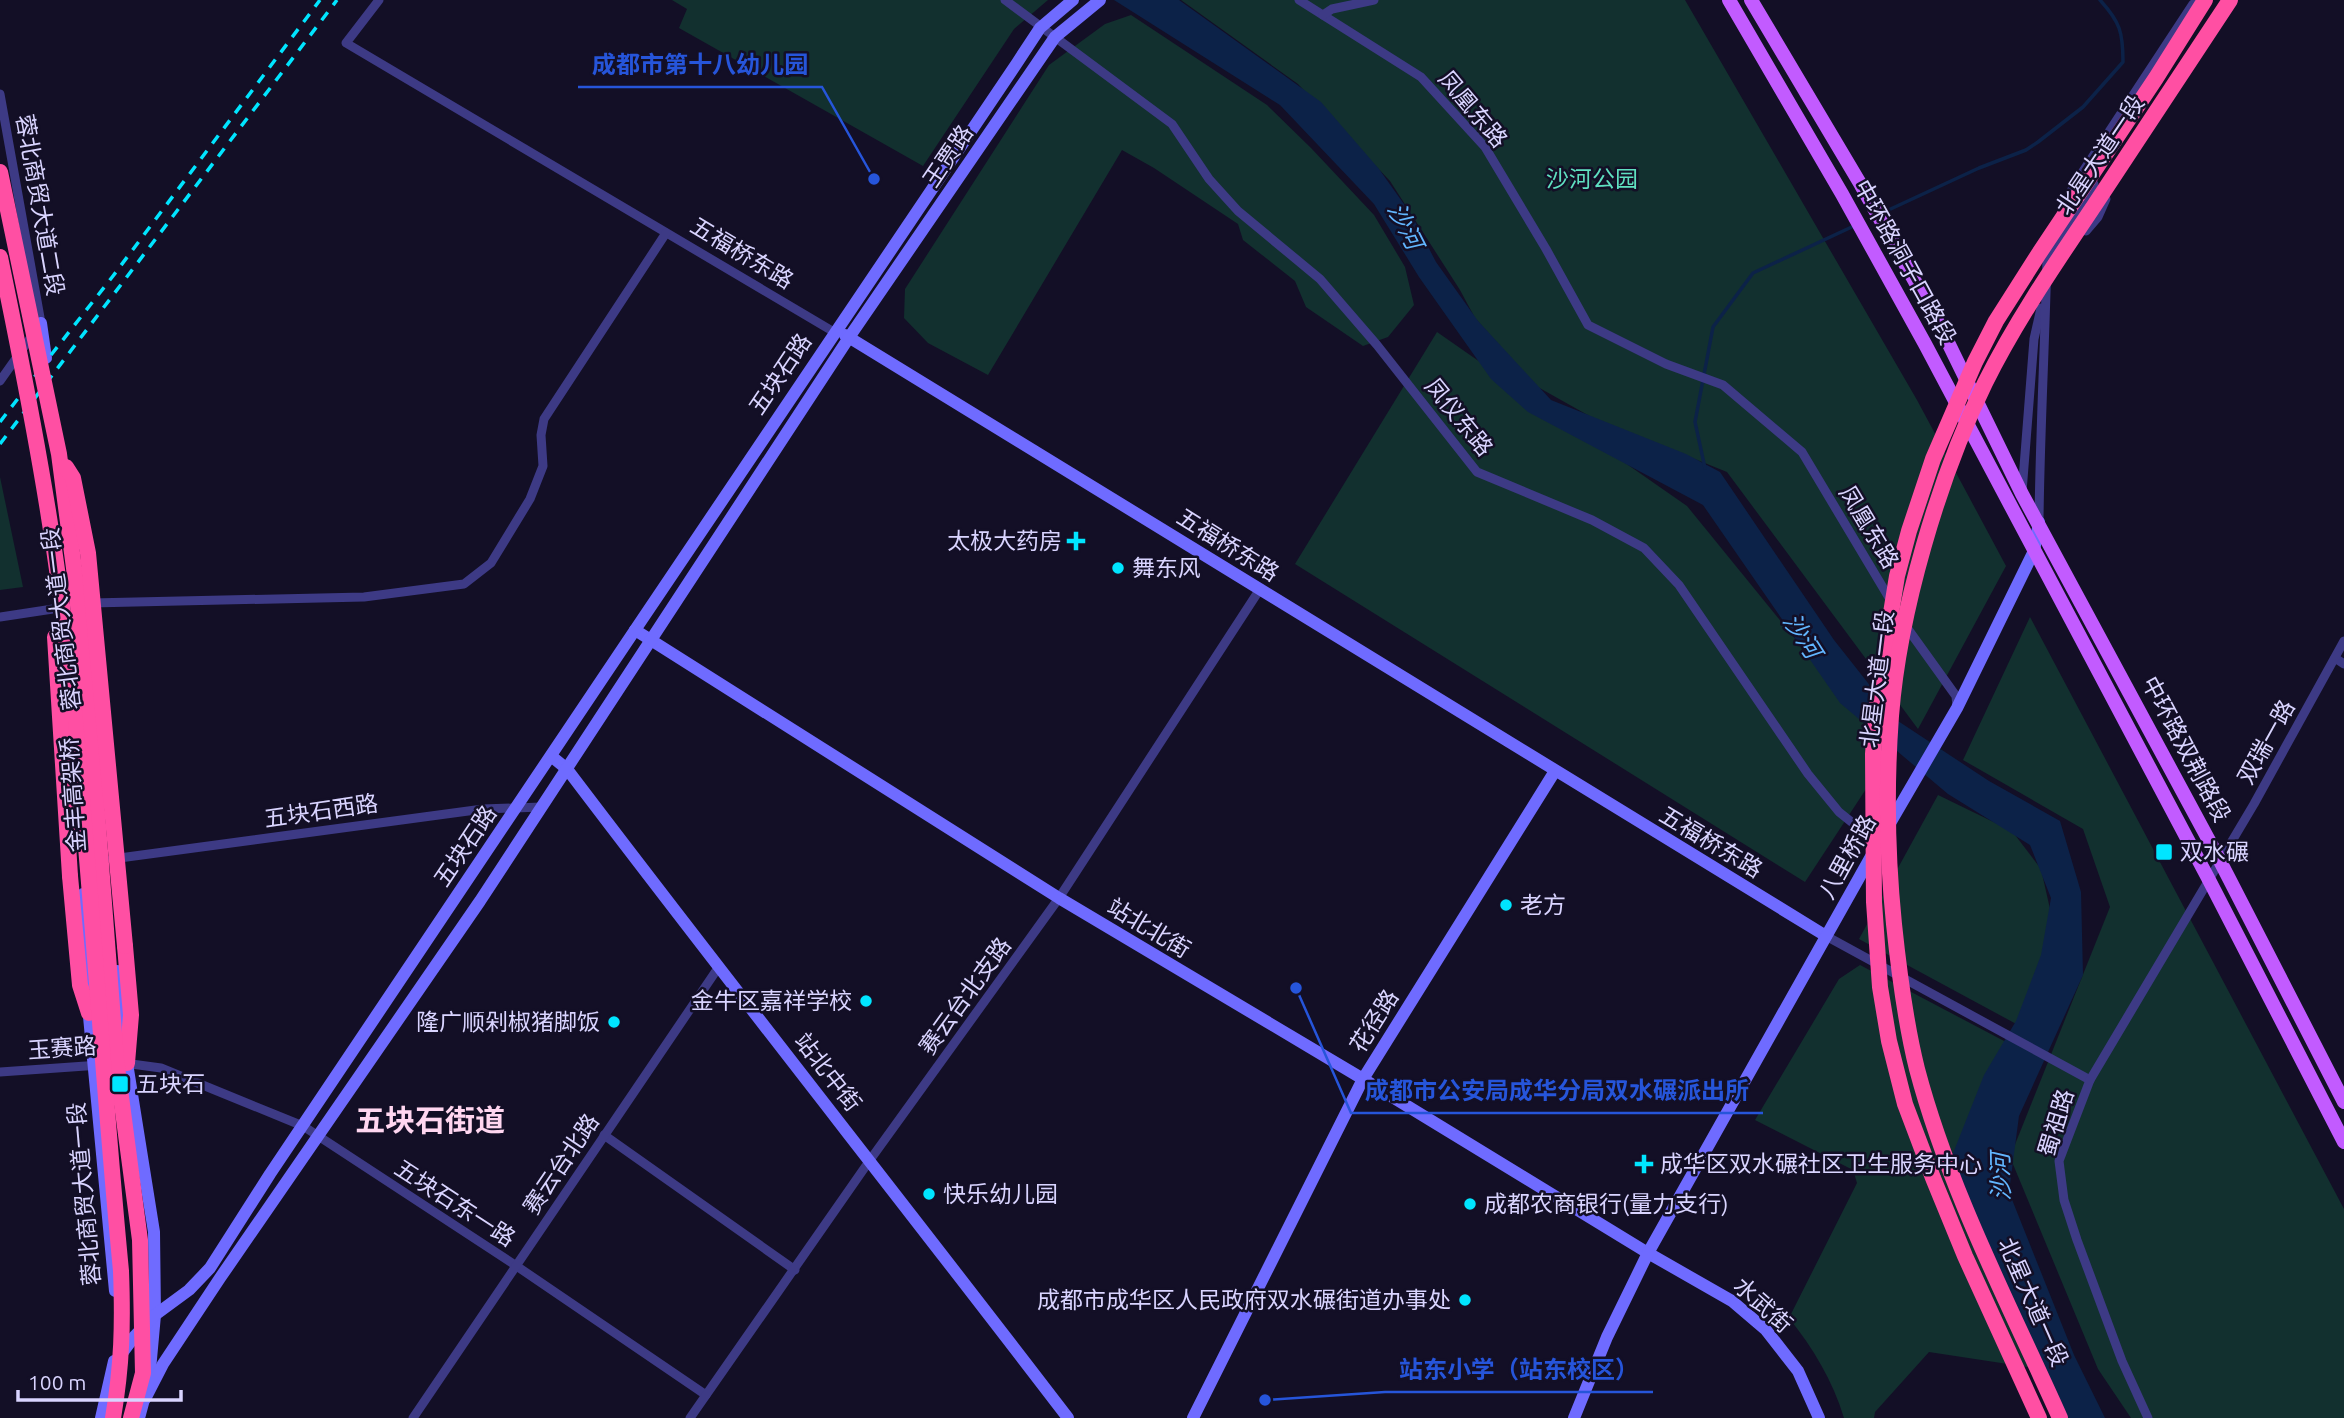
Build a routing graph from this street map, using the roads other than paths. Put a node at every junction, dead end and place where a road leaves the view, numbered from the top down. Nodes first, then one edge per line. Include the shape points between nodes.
1 (379, 0) edge
2 (1005, 0) edge
3 (1073, 0) edge
4 (1303, 0) edge
5 (1374, 0) edge
6 (1729, 0) edge
7 (1751, 0) edge
8 (2196, 0) edge
9 (2205, 0) edge
10 (2213, 0) edge
11 (2230, 0) edge
12 (1096, 3) edge
13 (1343, 3) edge
14 (1323, 15) junction
15 (1040, 28) junction
16 (1055, 37) junction
17 (0, 94) edge
18 (0, 172) edge
19 (666, 233) junction
20 (0, 257) edge
21 (2046, 287) junction
22 (0, 296) edge
23 (41, 323) junction
24 (834, 332) junction
25 (846, 341) junction
26 (48, 370) dead end
27 (19, 374) junction
28 (0, 381) edge
29 (52, 399) dead end
30 (25, 422) dead end
31 (36, 442) junction
32 (59, 454) junction
33 (2022, 494) junction
34 (2039, 522) junction
35 (2034, 551) junction
36 (1260, 589) junction
37 (84, 604) junction
38 (60, 608) junction
39 (0, 617) edge
40 (635, 629) junction
41 (652, 640) junction
42 (2344, 642) edge
43 (2335, 658) junction
44 (2344, 664) edge
45 (1957, 708) junction
46 (551, 755) junction
47 (567, 769) junction
48 (1555, 771) junction
49 (517, 807) junction
50 (541, 807) junction
51 (1879, 843) junction
52 (2219, 859) junction
53 (107, 860) junction
54 (2208, 878) junction
55 (1059, 898) junction
56 (1826, 936) junction
57 (718, 968) junction
58 (89, 1013) junction
59 (127, 1063) junction
60 (93, 1066) junction
61 (0, 1072) edge
62 (1363, 1079) junction
63 (2090, 1080) junction
64 (2344, 1102) edge
65 (303, 1126) junction
66 (317, 1135) junction
67 (604, 1135) junction
68 (2344, 1142) edge
69 (870, 1160) junction
70 (1648, 1253) junction
71 (515, 1265) junction
72 (795, 1270) junction
73 (155, 1315) junction
74 (113, 1366) junction
75 (706, 1395) junction
76 (145, 1399) junction
77 (101, 1418) edge
78 (113, 1418) edge
79 (131, 1418) edge
80 (139, 1418) edge
81 (413, 1418) edge
82 (690, 1418) edge
83 (1068, 1418) edge
84 (1193, 1418) edge
85 (1574, 1418) edge
86 (1819, 1418) edge
87 (2039, 1418) edge
88 (2060, 1418) edge
89 (2148, 1418) edge

1 - 19 street, 五福桥东路 via 346,43
2 - 15 street, 凤仪东路
3 - 15 main road, 王贾路
4 - 14 street, 凤凰东路
5 - 13 street
6 - 35 main road, 中环路洞子口路段 via 1842,194
7 - 33 main road, 中环路洞子口路段 via 1941,328
8 - 21 street, 八里桥路 via 2074,185 2047,257
9 - 87 highway, 北星大道一段, bridge via 1996,321 1975,362 1933,459 1909,531 1878,693 1873,754 1874,902 1889,1041 1906,1104 1938,1189
10 - 21 street, 八里桥路 via 2062,237
11 - 21 street, 八里桥路 via 2136,136 2098,217
11 - 88 highway, 北星大道一段, bridge via 2048,274 1984,386 1925,546 1898,661 1891,716 1888,862 1903,1004 1917,1069 1944,1155
12 - 16 main road, 王贾路
13 - 14 street
14 - 45 street, 凤凰东路 via 1421,77 1485,147 1588,325 1665,364 1723,385 1802,452 1908,628 1956,696
15 - 16 street, 凤仪东路
15 - 24 main road, 王贾路
16 - 25 main road, 王贾路
16 - 51 street, 凤仪东路 via 1171,124 1238,211 1320,279 1477,472 1592,520 1644,548 1679,584 1808,774 1839,812
17 - 23 street, 蓉北商贸大道二段
18 - 32 highway, 金丰高架桥, bridge
19 - 24 street, 五福桥东路
19 - 37 street via 544,419 543,466 530,499 491,563 464,584 364,597
20 - 27 highway, 金丰高架桥, bridge
21 - 33 street, 八里桥路 via 2034,338
21 - 34 street, 八里桥路
22 - 27 highway, bridge
23 - 26 main road
23 - 27 street
24 - 25 main road, 五福桥东路
24 - 40 main road, 五块石路
25 - 36 main road, 五福桥东路
25 - 41 main road, 五块石路
27 - 28 street
27 - 31 highway, 金丰高架桥, bridge
29 - 37 main road, 蓉北商贸大道一段
30 - 38 street, 蓉北商贸大道一段
31 - 58 highway, bridge via 59,680 80,985
31 - 78 highway, 金丰高架桥, bridge via 71,679 121,1271 124,1334
32 - 59 highway, bridge via 73,478 88,553 131,1015
32 - 79 highway, 金丰高架桥, bridge via 89,708 116,1059 140,1241 143,1373
33 - 34 main road, 中环路双荆路段
34 - 35 main road, 八里桥路
34 - 52 main road, 中环路双荆路段
35 - 45 main road, 八里桥路
35 - 54 main road, 中环路双荆路段
36 - 48 main road, 五福桥东路
36 - 55 street, 赛云台北支路
37 - 38 street
37 - 53 main road, 蓉北商贸大道一段
38 - 39 street
38 - 58 main road, 蓉北商贸大道一段
40 - 41 main road, 站北北街
40 - 46 main road, 五块石路
41 - 47 main road, 五块石路
41 - 55 main road, 站北北街
42 - 43 street, 双瑞一路
43 - 44 street
43 - 52 street, 双瑞一路
45 - 51 main road, 八里桥路
46 - 47 main road, 站北中街
46 - 49 main road, 五块石路
47 - 50 main road, 五块石路
47 - 57 main road, 站北中街
48 - 56 main road, 五福桥东路
48 - 62 main road, 花径路
49 - 50 street, 五块石西路
49 - 53 street, 五块石西路
49 - 65 main road, 五块石路
50 - 66 main road, 五块石路
51 - 56 main road, 八里桥路
52 - 54 street, 蜀祖路
52 - 64 main road, 中环路双荆路段
53 - 59 main road, 蓉北商贸大道一段
54 - 63 street, 蜀祖路
54 - 68 main road, 中环路双荆路段
55 - 62 main road, 站北北街
55 - 69 street, 赛云台北支路
56 - 63 street, 五福桥东路
56 - 70 main road, 八里桥路
57 - 67 street, 赛云台北路
57 - 69 main road, 站北中街
58 - 60 main road, 蓉北商贸大道一段
59 - 60 street, 玉赛路
59 - 65 street, 五块石东一路 via 161,1068
59 - 73 main road, 蓉北商贸大道一段 via 154,1231
60 - 61 street, 玉赛路
60 - 74 main road, 蓉北商贸大道一段 via 119,1338
62 - 70 main road, 站北北街
62 - 84 main road, 花径路
63 - 89 street, 蜀祖路 via 2059,1160 2064,1200 2122,1362
65 - 66 street, 五块石东一路
65 - 73 main road, 五块石路 via 210,1268
66 - 71 street, 五块石东一路
66 - 76 main road, 五块石路 via 163,1364
67 - 71 street, 赛云台北路
67 - 72 street
69 - 72 street, 赛云台北支路
69 - 83 main road, 站北中街
70 - 85 main road, 八里桥路 via 1606,1336
70 - 86 main road, 水武街 via 1732,1300 1766,1330 1797,1371
71 - 75 street, 五块石东一路
71 - 81 street, 赛云台北路
72 - 75 street, 赛云台北支路
73 - 74 main road, 五块石路
73 - 76 main road, 蓉北商贸大道一段
74 - 77 main road, 蓉北商贸大道一段
75 - 82 street, 赛云台北支路
76 - 80 main road, 蓉北商贸大道一段

